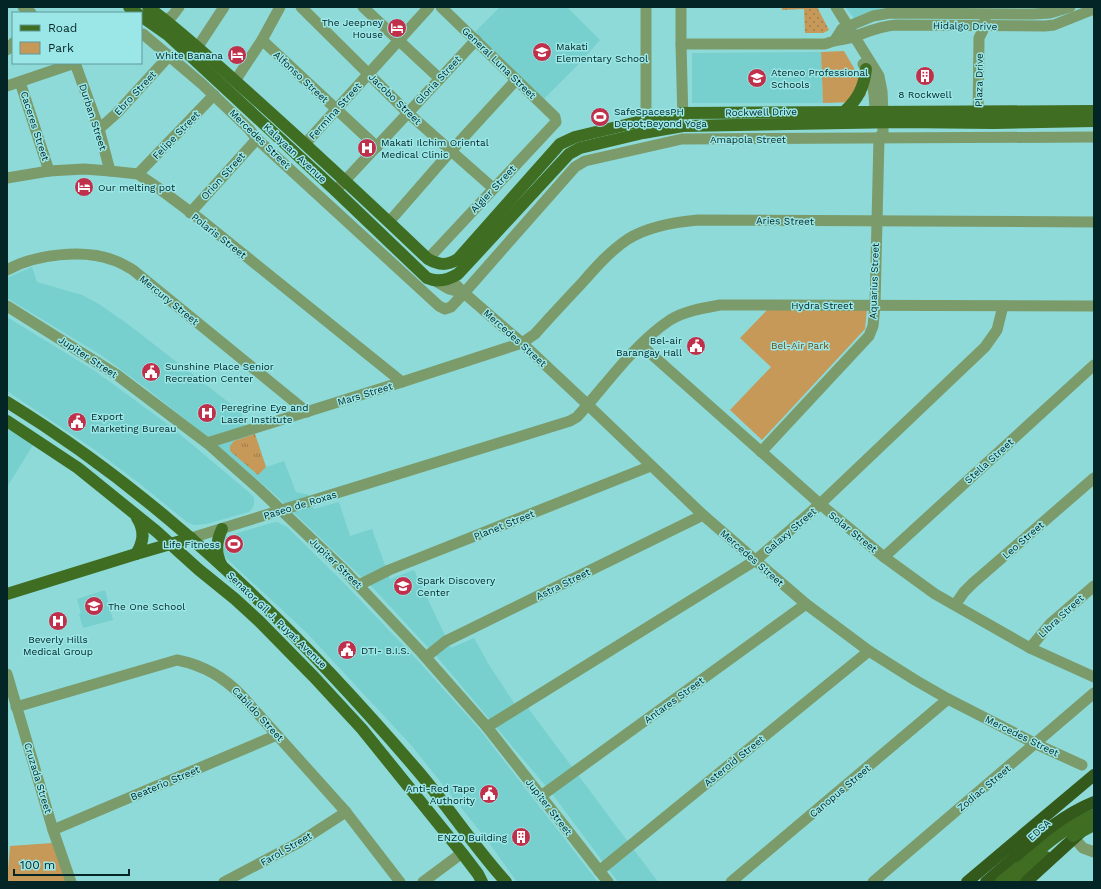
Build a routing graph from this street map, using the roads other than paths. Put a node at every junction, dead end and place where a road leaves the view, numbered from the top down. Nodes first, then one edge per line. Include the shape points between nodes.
1 (148, 7) edge
2 (179, 7) edge
3 (224, 7) edge
4 (280, 7) edge
5 (301, 7) edge
6 (363, 7) edge
7 (430, 7) edge
8 (441, 7) edge
9 (646, 7) edge
10 (681, 7) edge
11 (829, 7) edge
12 (836, 7) edge
13 (1070, 7) edge
14 (1094, 9) edge
15 (973, 10) edge
16 (986, 10) edge
17 (142, 16) edge
18 (162, 25) junction
19 (974, 26) junction
20 (985, 26) junction
21 (848, 33) junction
22 (142, 34) edge
23 (979, 38) junction
24 (262, 40) junction
25 (476, 40) junction
26 (399, 41) junction
27 (681, 44) junction
28 (197, 48) junction
29 (169, 56) junction
30 (72, 64) edge
31 (75, 64) edge
32 (866, 69) junction
33 (369, 74) junction
34 (440, 79) junction
35 (516, 80) junction
36 (235, 81) junction
37 (20, 82) junction
38 (7, 86) edge
39 (214, 95) junction
40 (336, 110) junction
41 (1094, 111) edge
42 (845, 112) junction
43 (408, 113) junction
44 (683, 113) junction
45 (879, 117) junction
46 (978, 117) junction
47 (556, 119) joint
48 (646, 120) junction
49 (1094, 121) edge
50 (683, 126) junction
51 (100, 129) junction
52 (1094, 137) edge
53 (879, 138) junction
54 (257, 139) junction
55 (306, 144) junction
56 (376, 147) junction
57 (451, 151) junction
58 (49, 171) junction
59 (110, 171) junction
60 (138, 174) junction
61 (7, 178) edge
62 (345, 180) junction
63 (493, 188) junction
64 (336, 191) junction
65 (190, 213) junction
66 (389, 222) junction
67 (876, 222) junction
68 (1094, 222) edge
69 (432, 261) junction
70 (7, 270) edge
71 (450, 279) junction
72 (437, 282) junction
73 (464, 293) junction
74 (875, 305) junction
75 (7, 306) edge
76 (1003, 306) junction
77 (1094, 306) edge
78 (522, 343) junction
79 (641, 344) junction
80 (1094, 366) edge
81 (402, 382) junction
82 (7, 402) edge
83 (588, 405) junction
84 (307, 412) junction
85 (7, 421) edge
86 (207, 443) junction
87 (761, 452) junction
88 (651, 466) junction
89 (1094, 478) edge
90 (820, 504) junction
91 (281, 511) junction
92 (133, 514) junction
93 (702, 515) junction
94 (222, 529) junction
95 (191, 538) junction
96 (170, 544) junction
97 (136, 554) junction
98 (884, 557) junction
99 (756, 560) junction
100 (222, 567) junction
101 (359, 585) junction
102 (1094, 586) edge
103 (7, 594) edge
104 (806, 604) junction
105 (955, 605) junction
106 (1030, 648) junction
107 (869, 651) junction
108 (426, 657) junction
109 (7, 674) edge
110 (1094, 678) edge
111 (1094, 694) edge
112 (948, 699) junction
113 (16, 707) junction
114 (487, 727) junction
115 (277, 735) junction
116 (1036, 744) junction
117 (1082, 765) dead end
118 (1094, 775) edge
119 (541, 796) junction
120 (1094, 797) edge
121 (1094, 802) edge
122 (346, 812) junction
123 (1094, 815) edge
124 (1094, 820) edge
125 (1094, 825) edge
126 (53, 830) junction
127 (1074, 838) junction
128 (1094, 852) edge
129 (462, 853) junction
130 (599, 871) junction
131 (482, 879) edge
132 (503, 879) edge
133 (71, 882) edge
134 (224, 882) edge
135 (400, 882) edge
136 (423, 882) edge
137 (608, 882) edge
138 (731, 882) edge
139 (873, 882) edge
140 (967, 882) edge
141 (986, 882) edge
142 (1001, 882) edge
143 (1016, 882) edge
144 (1026, 882) edge

1 - 18 main road, Kalayaan Avenue
2 - 18 street
3 - 28 street
4 - 24 street
5 - 33 street, Jacobo Street
6 - 26 street
7 - 26 street, Fermina Street
8 - 25 street, General Luna Street
9 - 48 street
10 - 27 street
11 - 21 street
12 - 21 street
13 - 16 street, Hidalgo Drive via 1050,13
14 - 20 street, Hidalgo Drive via 1054,25
15 - 16 street, Hidalgo Drive
15 - 19 street, Plaza Drive
15 - 21 street, Hidalgo Drive via 890,12 873,16
16 - 20 street, Plaza Drive
17 - 18 main road, Kalayaan Avenue
18 - 22 street
18 - 28 main road, Kalayaan Avenue
18 - 64 main road, Kalayaan Avenue via 168,35
19 - 20 street, Hidalgo Drive
19 - 21 street, Hidalgo Drive via 890,25
19 - 23 street, Plaza Drive
20 - 23 street, Plaza Drive
21 - 27 street via 825,44
21 - 32 street
21 - 45 street via 879,76 882,91
22 - 29 street, Mercedes Street
23 - 46 street, Plaza Drive
24 - 36 street
24 - 40 street, Alfonso Street
25 - 34 street, Gloria Street
25 - 35 street, General Luna Street
26 - 33 street, Fermina Street
26 - 34 street
27 - 44 street
28 - 36 main road, Kalayaan Avenue
29 - 39 street, Mercedes Street
29 - 51 street, Ebro Street
30 - 37 street
31 - 51 street, Durban Street
32 - 42 main road via 861,93
32 - 45 street via 874,86
33 - 40 street, Fermina Street
33 - 43 street, Jacobo Street
34 - 43 street, Gloria Street
35 - 47 street, General Luna Street
35 - 57 street
36 - 55 main road, Kalayaan Avenue
37 - 38 street
37 - 58 street, Caceres Street
39 - 54 street, Mercedes Street
39 - 60 street, Felipe Street
40 - 55 street, Fermina Street
40 - 56 street, Alfonso Street
41 - 46 main road, Rockwell Drive
42 - 44 main road, Rockwell Drive
42 - 45 main road, Rockwell Drive
43 - 56 street, Gloria Street
43 - 57 street, Jacobo Street
44 - 48 main road, Rockwell Drive
44 - 50 street
45 - 46 main road, Rockwell Drive
45 - 50 main road, Rockwell Drive
45 - 53 street, Aquarius Street via 875,132
46 - 49 main road, Rockwell Drive
47 - 63 street, Algier Street via 556,122
48 - 69 main road, Rockwell Drive via 575,137 560,144 458,259 445,265
50 - 71 main road, Rockwell Drive via 580,148 569,154 458,274
51 - 59 street, Durban Street
52 - 53 street, Amapola Street
53 - 67 street, Aquarius Street
53 - 73 street, Amapola Street via 682,139 585,161 575,167
54 - 65 street, Orion Street
54 - 73 street, Mercedes Street via 439,306 445,309 451,307
55 - 62 main road, Kalayaan Avenue
56 - 62 street, Gloria Street
57 - 63 street, Jacobo Street
57 - 66 street
58 - 59 street, Polaris Street
58 - 61 street, Polaris Street
59 - 60 street, Polaris Street
60 - 65 street, Polaris Street
62 - 64 street, Gloria Street
62 - 66 main road, Kalayaan Avenue
63 - 69 street, Algier Street
64 - 72 main road, Kalayaan Avenue via 427,278
65 - 81 street, Polaris Street
66 - 69 main road, Kalayaan Avenue
67 - 68 street, Aries Street
67 - 74 street, Aquarius Street
67 - 78 street, Aries Street via 698,220 648,230 615,249 535,334
69 - 71 main road, Kalayaan Avenue
70 - 84 street, Mercury Street via 35,259 72,255 94,255 112,259 133,270
71 - 72 main road
71 - 73 street, Mercedes Street
72 - 73 street, Mercedes Street
73 - 78 street, Mercedes Street
74 - 76 street, Hydra Street
74 - 79 street, Hydra Street via 705,307 672,320
74 - 87 street, Aquarius Street via 873,326 868,336
75 - 86 street, Jupiter Street via 117,375
76 - 77 street, Hydra Street
76 - 90 street, Galaxy Street via 997,330 985,347
78 - 81 street, Mars Street
78 - 83 street, Mercedes Street
79 - 83 street, Hydra Street
79 - 87 street, Solar Street
80 - 98 street, Stella Street
81 - 84 street, Mars Street
82 - 95 main road, Senator Gil J. Puyat Avenue via 93,459
83 - 88 street, Mercedes Street
83 - 91 street, Paseo de Roxas via 570,421
84 - 86 street, Mars Street
85 - 92 main road, Senator Gil J. Puyat Avenue via 78,468
86 - 91 street, Jupiter Street
87 - 90 street, Solar Street
88 - 93 street, Mercedes Street
88 - 101 street, Planet Street via 389,570
89 - 105 street, Leo Street via 964,592
90 - 98 street, Solar Street
90 - 99 street, Galaxy Street
91 - 94 street, Paseo de Roxas
91 - 101 street, Jupiter Street
92 - 96 main road, Senator Gil J. Puyat Avenue
92 - 97 main road via 142,527 143,535
93 - 99 street, Mercedes Street
93 - 108 street, Astra Street via 446,641
94 - 95 street, Paseo de Roxas
94 - 100 main road via 218,536 217,549
95 - 96 main road, Paseo de Roxas
95 - 100 main road, Senator Gil J. Puyat Avenue
96 - 97 main road, Paseo de Roxas
96 - 129 main road, Senator Gil J. Puyat Avenue via 259,621 314,677 362,729
97 - 103 main road, Paseo de Roxas
98 - 105 street, Solar Street
99 - 104 street, Mercedes Street
99 - 114 street, Galaxy Street
100 - 132 main road, Senator Gil J. Puyat Avenue via 332,674 418,771
101 - 108 street, Jupiter Street
102 - 106 street, Libra Street via 1050,624
104 - 107 street, Mercedes Street
104 - 119 street, Antares Street
105 - 106 street, Solar Street
106 - 110 street, Solar Street
107 - 112 street, Mercedes Street
107 - 130 street, Asteroid Street
108 - 114 street, Jupiter Street
109 - 113 street, Cruzada Street
111 - 116 street, Zodiac Street
112 - 116 street, Mercedes Street
112 - 138 street, Canopus Street
113 - 115 street, Cabildo Street via 177,660 192,663 218,675 235,688
113 - 126 street, Cruzada Street
114 - 119 street, Jupiter Street
115 - 122 street, Cabildo Street
115 - 126 street, Beaterio Street
116 - 117 street, Mercedes Street
116 - 139 street, Zodiac Street
118 - 140 highway
119 - 130 street, Jupiter Street
120 - 142 highway, EDSA
121 - 141 highway, bridge via 1056,822
122 - 134 street, Farol Street via 298,843
122 - 135 street, Cabildo Street
123 - 142 main road, bridge via 1080,820 1066,830
124 - 127 highway
125 - 143 main road, bridge via 1063,843
126 - 133 street, Cruzada Street
127 - 128 street via 1083,848
127 - 144 highway
129 - 131 main road, Senator Gil J. Puyat Avenue
129 - 136 street
130 - 137 street, Jupiter Street

